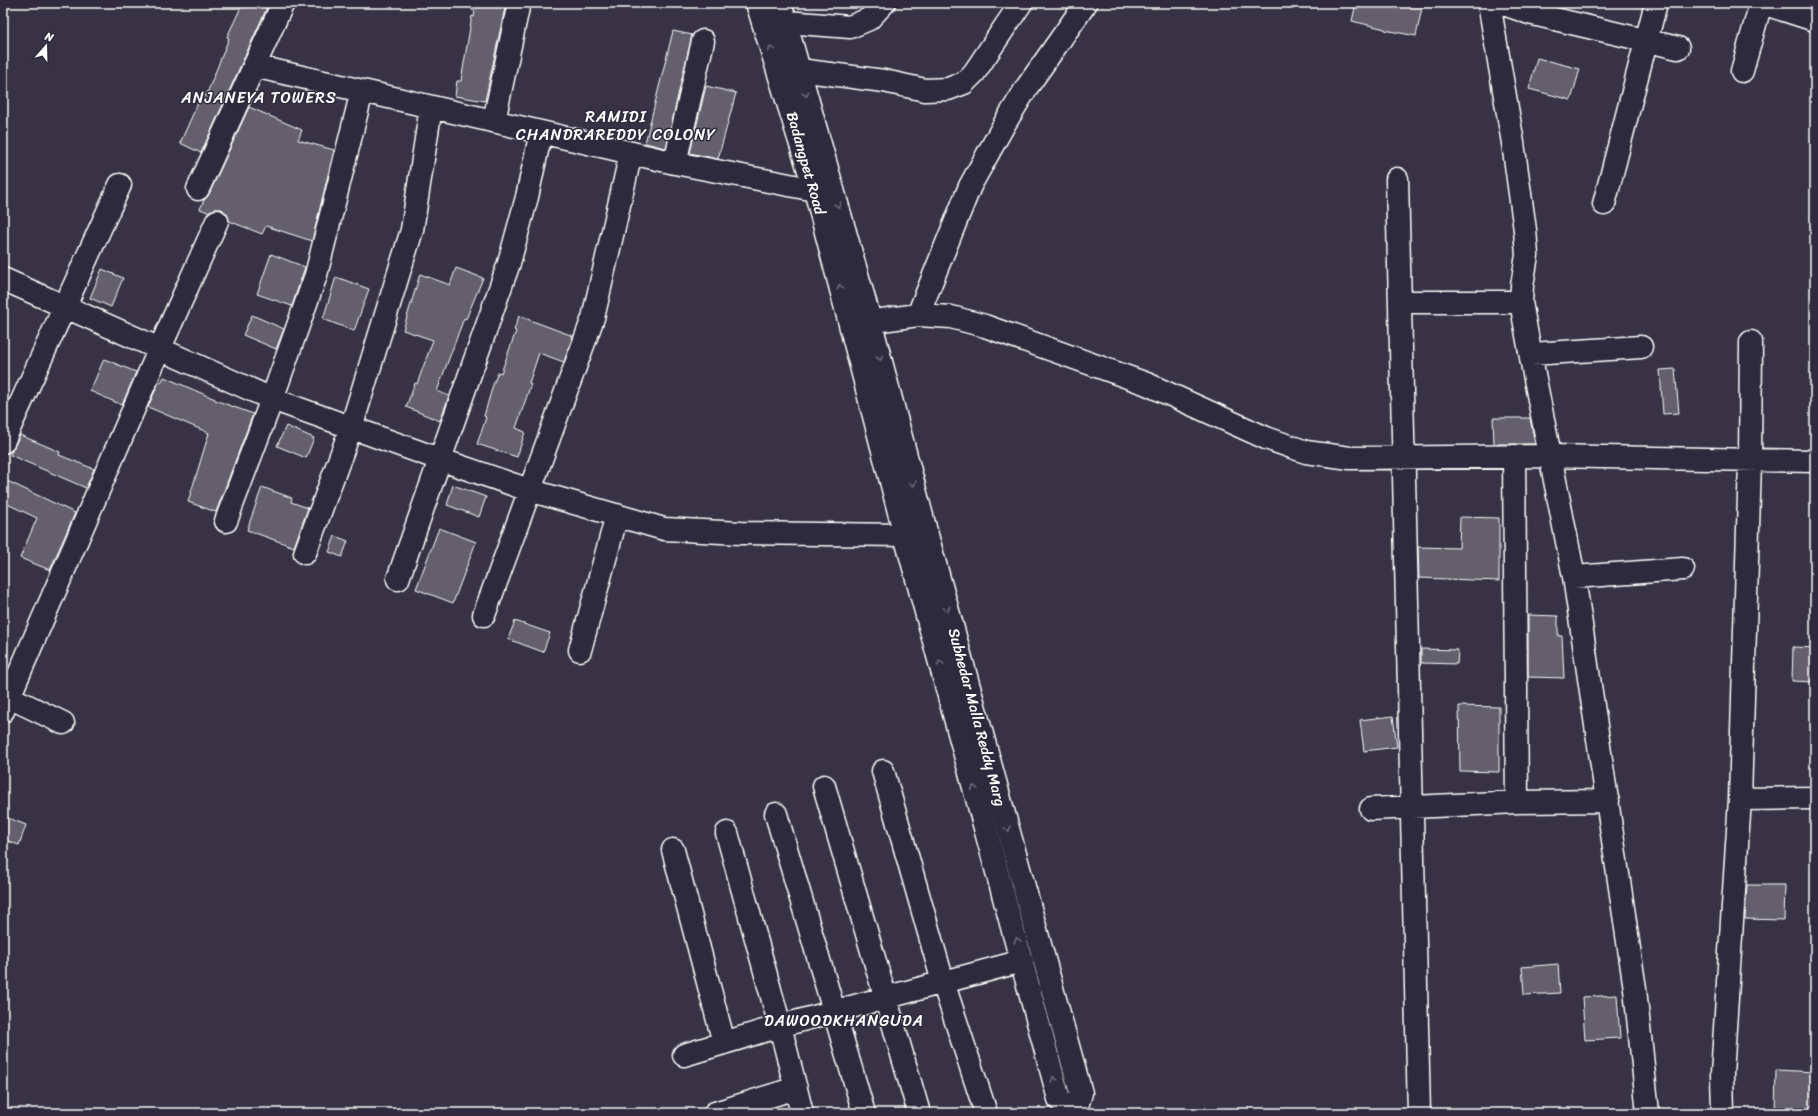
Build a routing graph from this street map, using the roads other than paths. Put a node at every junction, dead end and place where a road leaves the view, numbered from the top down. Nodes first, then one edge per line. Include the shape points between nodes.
1 (283, 3) edge
2 (519, 3) edge
3 (756, 3) edge
4 (884, 3) edge
5 (1021, 3) edge
6 (1086, 3) edge
7 (1489, 3) edge
8 (1501, 3) edge
9 (1656, 3) edge
10 (1762, 3) edge
11 (1531, 8) edge
12 (783, 13) edge
13 (1815, 20) edge
14 (703, 41) dead end
15 (1646, 41) junction
16 (1678, 48) dead end
17 (254, 66) junction
18 (798, 70) junction
19 (1742, 71) dead end
20 (362, 91) junction
21 (431, 107) junction
22 (494, 121) junction
23 (541, 132) junction
24 (632, 153) junction
25 (675, 163) junction
26 (1398, 179) dead end
27 (120, 185) dead end
28 (198, 189) dead end
29 (815, 190) junction
30 (1604, 204) dead end
31 (217, 221) dead end
32 (3, 279) edge
33 (1400, 302) junction
34 (1521, 302) junction
35 (65, 307) junction
36 (918, 315) junction
37 (860, 322) junction
38 (1752, 342) dead end
39 (1641, 347) dead end
40 (160, 348) junction
41 (1531, 354) junction
42 (272, 399) junction
43 (351, 428) junction
44 (3, 442) edge
45 (1514, 456) junction
46 (1550, 456) junction
47 (1404, 457) junction
48 (439, 459) junction
49 (1750, 461) junction
50 (1815, 461) edge
51 (530, 490) junction
52 (617, 515) junction
53 (226, 521) dead end
54 (904, 535) junction
55 (306, 553) dead end
56 (1683, 569) dead end
57 (1574, 577) junction
58 (398, 579) dead end
59 (484, 615) dead end
60 (580, 650) dead end
61 (5, 700) edge
62 (63, 723) dead end
63 (883, 771) dead end
64 (824, 786) dead end
65 (1815, 798) edge
66 (1740, 799) junction
67 (1608, 801) junction
68 (1517, 802) junction
69 (1412, 807) junction
70 (1371, 809) dead end
71 (776, 814) dead end
72 (727, 832) dead end
73 (673, 850) dead end
74 (1022, 961) junction
75 (943, 982) junction
76 (886, 998) junction
77 (833, 1013) junction
78 (780, 1026) junction
79 (724, 1043) junction
80 (684, 1055) dead end
81 (796, 1088) junction
82 (716, 1113) edge
83 (802, 1113) edge
84 (864, 1113) edge
85 (919, 1113) edge
86 (986, 1113) edge
87 (1071, 1113) edge
88 (1075, 1113) edge
89 (1418, 1113) edge
90 (1648, 1113) edge
91 (1723, 1113) edge

1 - 17 street
2 - 22 street
29 -> 3 street, Badangpet Road
4 - 12 street via 869,19 850,27
5 - 18 street via 974,73 964,83 948,89 925,90 884,81
6 - 36 street via 1024,93 970,186
7 - 34 street via 1513,143 1525,236 1527,255
8 - 11 street
9 - 15 street
10 - 13 street
10 - 19 street
11 - 15 street
12 - 18 street, Badangpet Road
14 - 25 street
15 - 16 street
15 - 30 street
17 - 20 street
17 - 28 street
18 -> 37 street, Badangpet Road
20 - 21 street
20 - 42 street via 316,275
21 - 22 street
21 - 43 street via 412,230
22 - 23 street
23 - 24 street
23 - 48 street via 509,263
24 - 25 street
24 - 51 street via 593,318
25 - 29 street
26 - 33 street
27 - 35 street
37 -> 29 street, Badangpet Road
31 - 40 street
32 - 35 street
33 - 34 street
33 - 47 street
34 - 41 street
35 - 40 street
35 - 44 street
36 - 37 street
36 - 47 street via 951,317 985,326 1147,384 1266,438 1306,452 1350,458
37 - 54 street, Subhedar Malla Reddy Marg
37 -> 88 street, Subhedar Malla Reddy Marg via 927,535 1081,1093
38 - 49 street
39 - 41 street
40 - 42 street
40 - 61 street
41 - 46 street
42 - 43 street
42 - 53 street
43 - 48 street
43 - 55 street
45 - 46 street
45 - 47 street
45 - 68 street
46 - 49 street
46 - 57 street
47 - 69 street
48 - 51 street
48 - 58 street
49 - 50 street
49 - 66 street
51 - 52 street
51 - 59 street
52 - 54 street via 664,529 741,533
52 - 60 street
74 -> 54 street, Subhedar Malla Reddy Marg
56 - 57 street
57 - 67 street
61 - 62 street
63 - 75 street
64 - 76 street
65 - 66 street
66 - 91 street via 1722,1074
67 - 68 street
67 - 90 street via 1635,989
68 - 69 street
69 - 70 street
69 - 89 street
71 - 77 street
72 - 78 street
73 - 79 street
74 - 75 street
87 -> 74 street, Subhedar Malla Reddy Marg via 1059,1099
75 - 76 street
75 - 86 street
76 - 77 street
76 - 85 street
77 - 78 street
77 - 84 street
78 - 79 street
78 - 81 street
79 - 80 street
81 - 82 street
81 - 83 street

